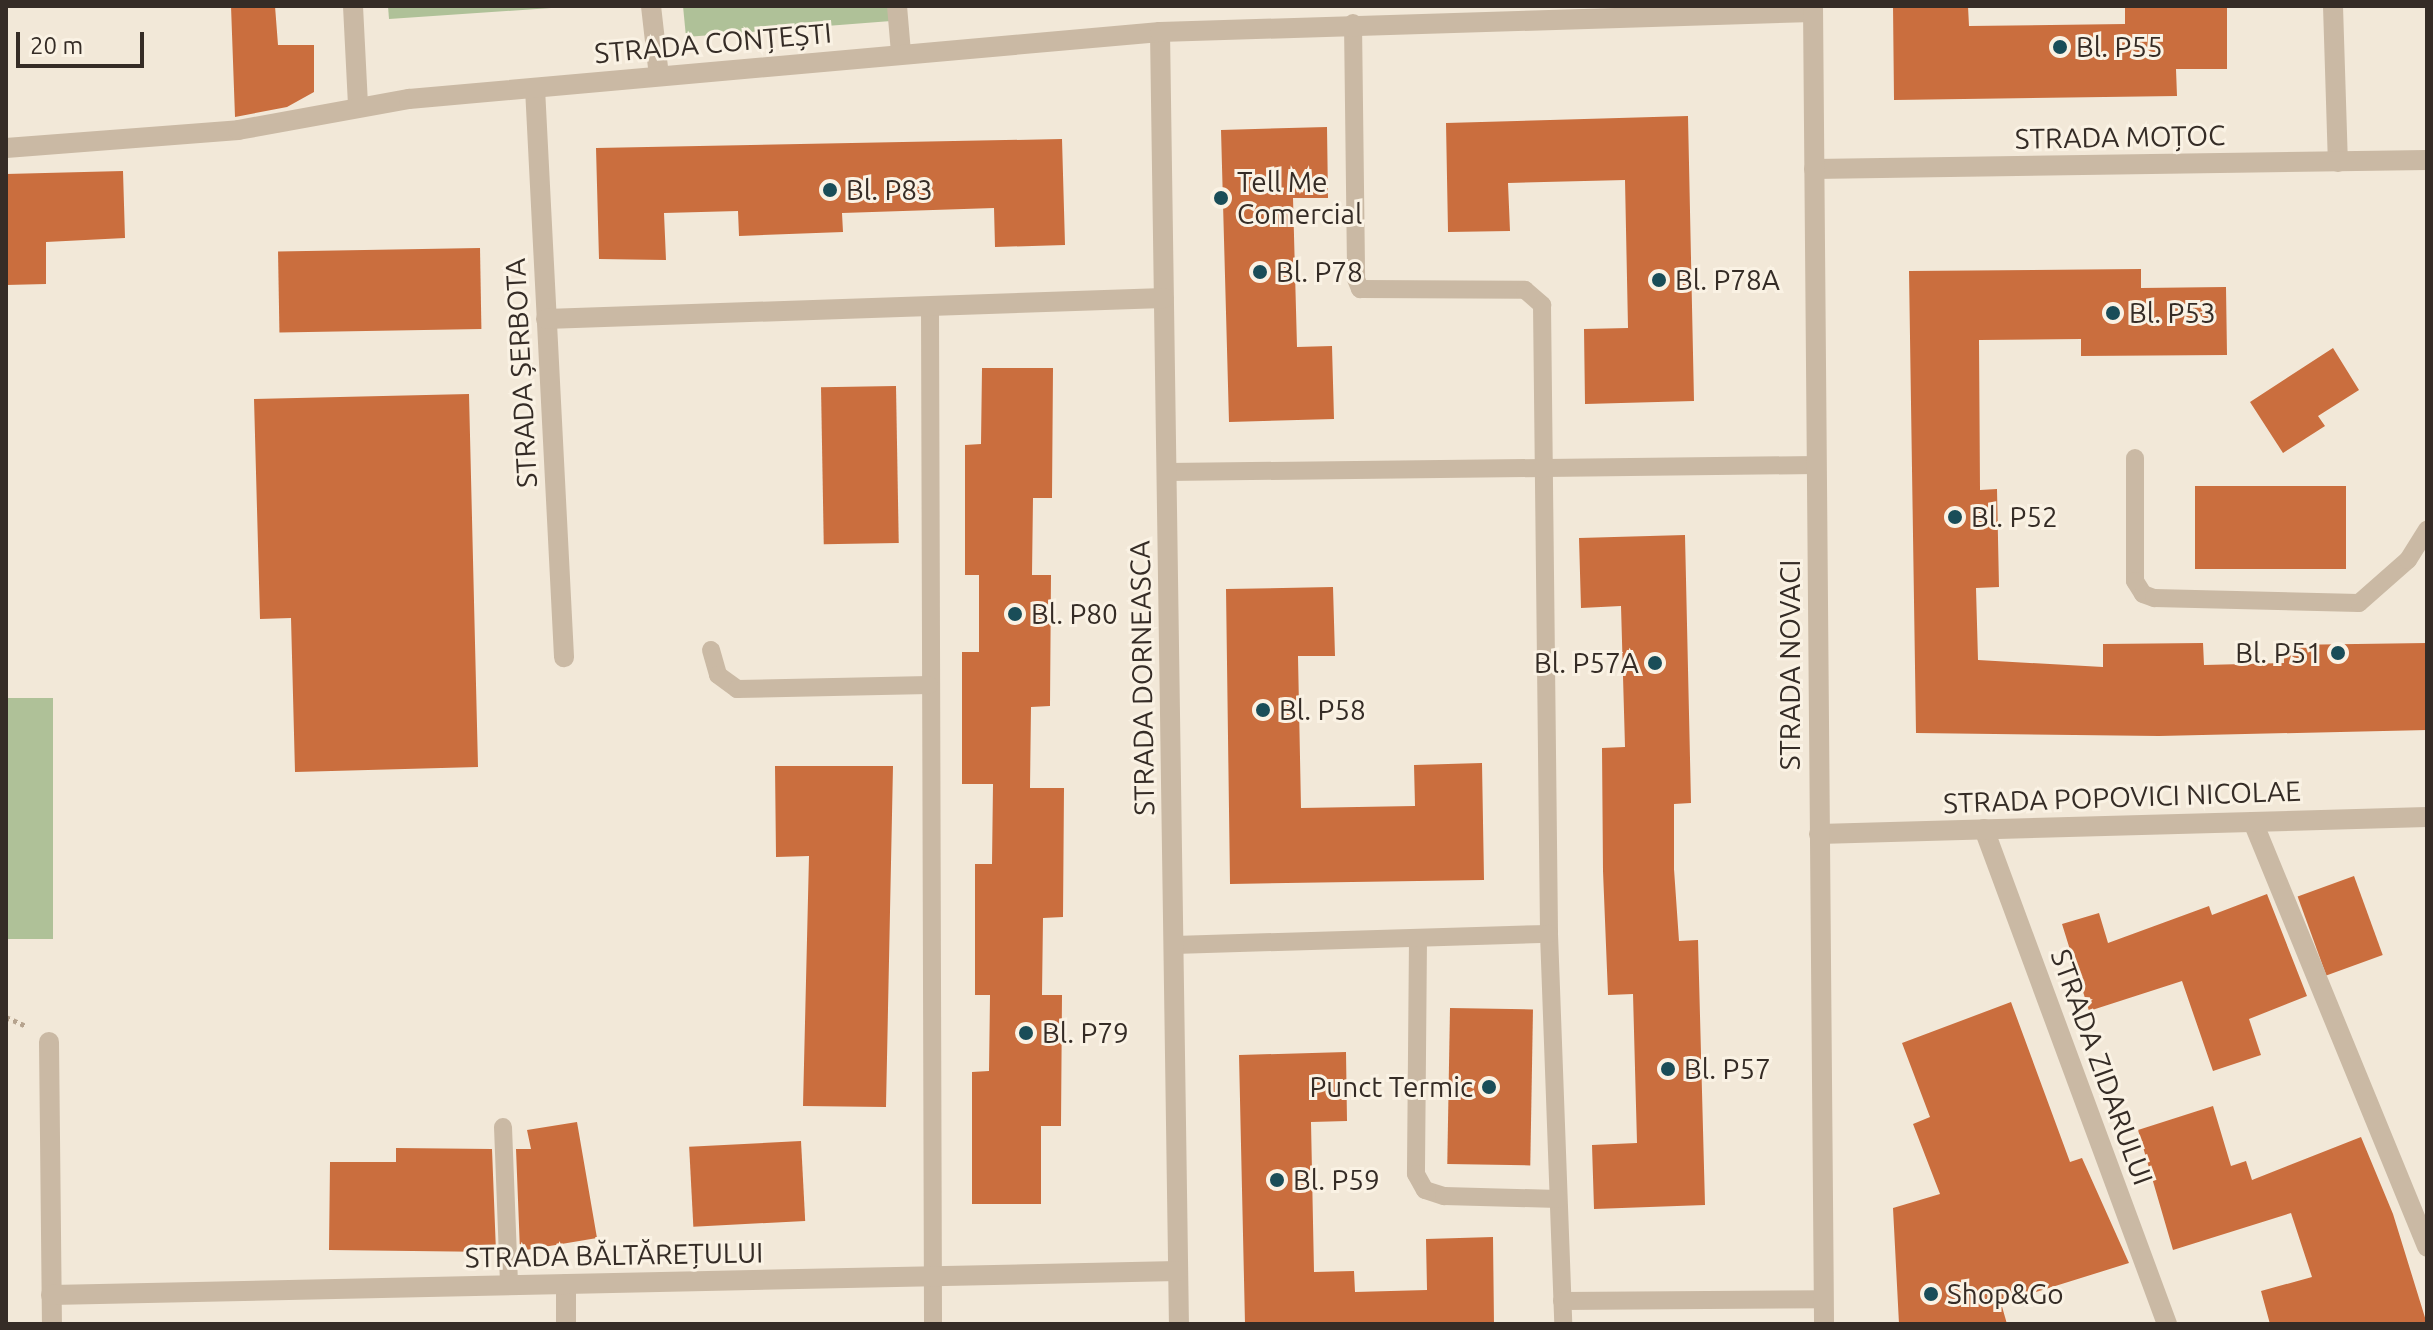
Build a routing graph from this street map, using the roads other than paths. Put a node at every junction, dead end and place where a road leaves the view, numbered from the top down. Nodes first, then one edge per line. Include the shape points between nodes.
1 (353, 6) edge
2 (651, 6) edge
3 (897, 6) edge
4 (2333, 6) edge
5 (1813, 9) edge
6 (1530, 12) edge
7 (1353, 23) junction
8 (1160, 32) junction
9 (901, 53) junction
10 (659, 76) junction
11 (535, 88) junction
12 (358, 105) junction
13 (6, 148) edge
14 (2427, 160) edge
15 (2338, 162) junction
16 (1814, 169) junction
17 (1164, 298) junction
18 (930, 306) junction
19 (546, 319) junction
20 (2135, 458) dead end
21 (1816, 465) junction
22 (1544, 468) junction
23 (1167, 472) junction
24 (2427, 529) edge
25 (711, 650) dead end
26 (564, 657) dead end
27 (929, 685) junction
28 (2427, 817) edge
29 (2253, 822) junction
30 (1984, 829) junction
31 (1819, 834) junction
32 (1549, 934) junction
33 (1418, 939) junction
34 (1174, 945) junction
35 (49, 1042) dead end
36 (503, 1127) dead end
37 (1558, 1199) junction
38 (2427, 1247) edge
39 (1178, 1271) junction
40 (932, 1276) junction
41 (566, 1284) junction
42 (509, 1285) junction
43 (51, 1295) junction
44 (1824, 1299) junction
45 (1562, 1301) junction
46 (52, 1324) edge
47 (566, 1324) edge
48 (933, 1324) edge
49 (1179, 1324) edge
50 (1563, 1324) edge
51 (1824, 1324) edge
52 (2167, 1324) edge

1 - 12 street
2 - 10 street
3 - 9 street
4 - 15 street
5 - 6 street, STRADA CONȚEȘTI
5 - 16 street, STRADA NOVACI
6 - 7 street, STRADA CONȚEȘTI
7 - 8 street, STRADA CONȚEȘTI
7 - 22 lane via 1356,279 1370,292 1525,290 1535,295 1542,305
8 - 9 street, STRADA CONȚEȘTI
8 - 17 street, STRADA DORNEASCA
9 - 10 street, STRADA CONȚEȘTI
10 - 11 street, STRADA CONȚEȘTI
11 - 12 street, STRADA CONȚEȘTI
11 - 19 street, STRADA ȘERBOTA
12 - 13 street, STRADA CONȚEȘTI via 238,130
14 - 15 street, STRADA MOȚOC
15 - 16 street, STRADA MOȚOC
16 - 21 street, STRADA NOVACI
17 - 18 street
17 - 23 street, STRADA DORNEASCA
18 - 19 street
18 - 27 lane
19 - 26 street, STRADA ȘERBOTA
20 - 24 lane via 2135,581 2143,594 2154,598 2359,603 2408,560
21 - 22 lane
21 - 31 street, STRADA NOVACI
22 - 23 lane
22 - 32 lane
23 - 34 street, STRADA DORNEASCA
25 - 27 lane via 718,675 737,689
27 - 40 lane
28 - 29 street, STRADA POPOVICI NICOLAE
29 - 30 street, STRADA POPOVICI NICOLAE
29 - 38 street
30 - 31 street, STRADA POPOVICI NICOLAE
30 - 52 street, STRADA ZIDARULUI
31 - 44 street, STRADA NOVACI
32 - 33 lane
32 - 37 lane
33 - 34 lane
33 - 37 lane via 1416,1174 1425,1190 1444,1196
34 - 39 street, STRADA DORNEASCA
35 - 43 street
36 - 42 lane
37 - 45 lane
39 - 40 street, STRADA BĂLTĂREȚULUI
39 - 49 street, STRADA DORNEASCA
40 - 41 street, STRADA BĂLTĂREȚULUI
40 - 48 lane
41 - 42 street, STRADA BĂLTĂREȚULUI
41 - 47 street
42 - 43 street, STRADA BĂLTĂREȚULUI
43 - 46 street
44 - 45 lane
44 - 51 street, STRADA NOVACI
45 - 50 lane

